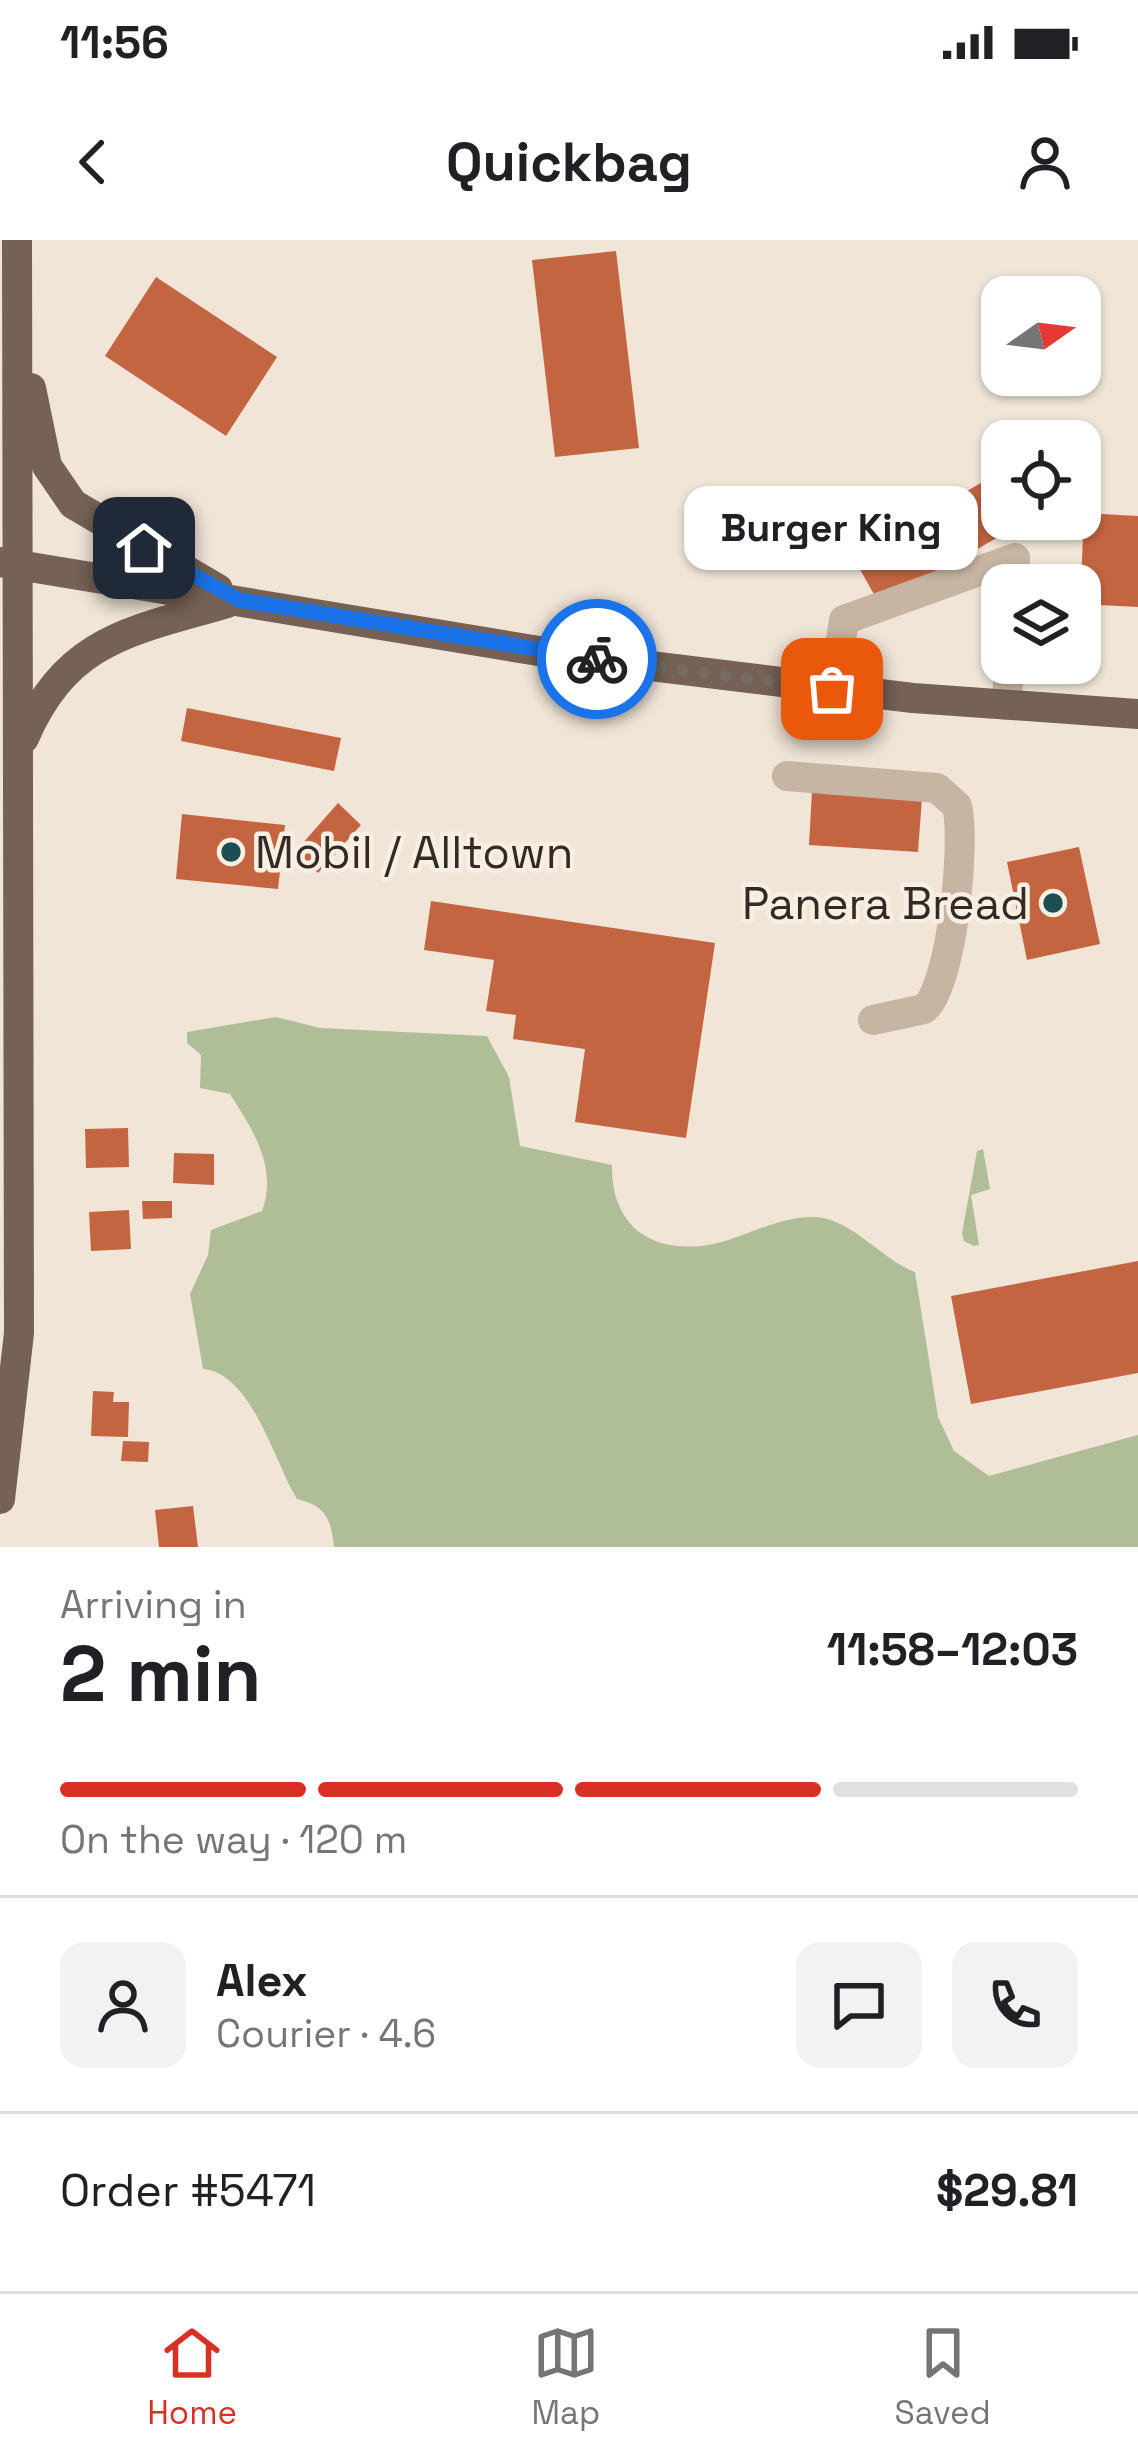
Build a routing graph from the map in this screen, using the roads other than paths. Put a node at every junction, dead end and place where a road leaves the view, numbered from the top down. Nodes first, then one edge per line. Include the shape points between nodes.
1 (17, 240) edge
2 (17, 308) junction
3 (0, 399) edge
4 (8, 563) edge
5 (981, 570) edge
6 (239, 600) junction
7 (1008, 684) edge
8 (832, 689) junction
9 (0, 691) edge
10 (1007, 705) junction
11 (1138, 714) edge
12 (20, 747) junction
13 (787, 776) dead end
14 (10, 785) edge
15 (873, 1020) dead end
16 (0, 1499) edge

1 - 2 main road
2 - 3 main road
2 - 4 main road
2 - 6 main road via 42,448 64,494 86,516
4 - 6 main road
4 - 12 main road
5 - 8 lane via 844,620
6 - 8 main road via 569,656
6 - 12 main road via 117,635 80,656 35,711
7 - 10 lane
8 - 10 main road
9 - 12 main road
10 - 11 main road
12 - 14 main road
13 - 15 lane via 938,788 957,806 961,846 941,987 918,1011
14 - 16 main road via 20,1333

